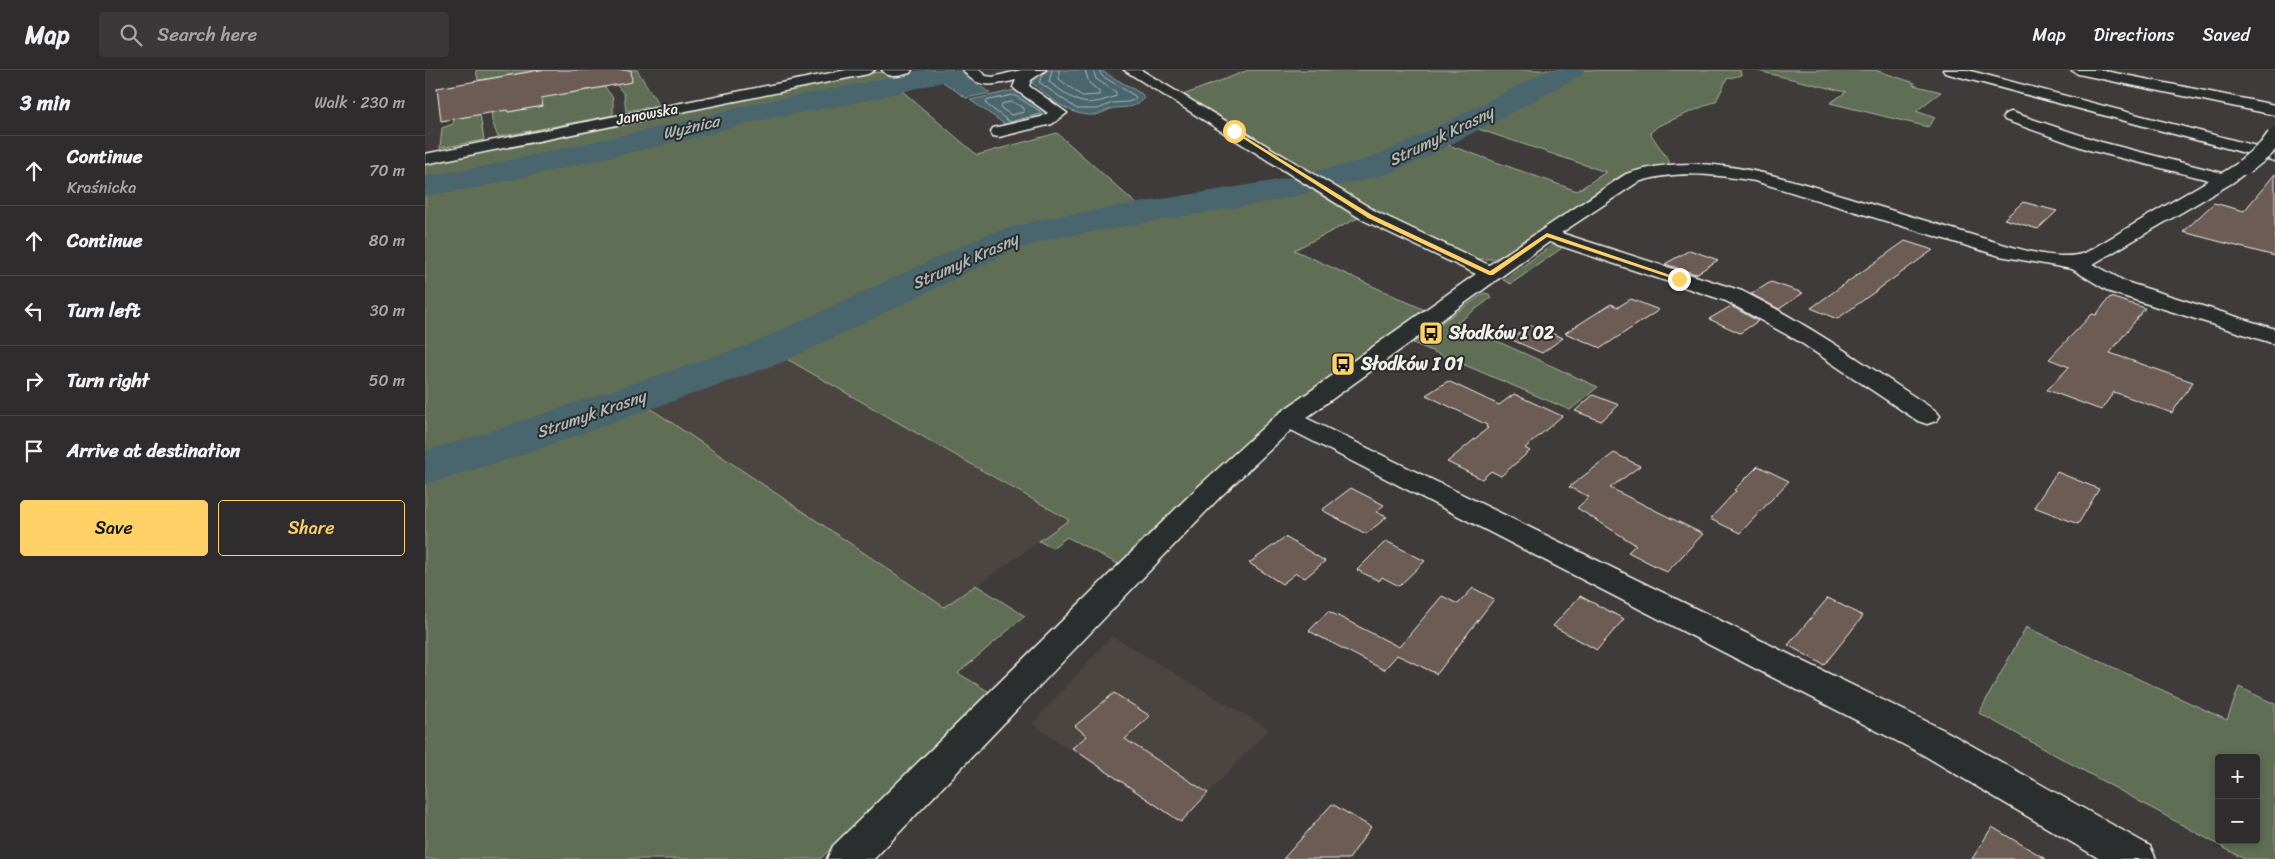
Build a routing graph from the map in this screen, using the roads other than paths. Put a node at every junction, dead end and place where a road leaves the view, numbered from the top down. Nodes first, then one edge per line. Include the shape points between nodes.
1 (868, 70) edge
2 (889, 70) edge
3 (905, 70) edge
4 (970, 70) edge
5 (1036, 70) edge
6 (1131, 70) edge
7 (1950, 70) edge
8 (1987, 70) edge
9 (2078, 70) edge
10 (2275, 110) edge
11 (2011, 117) dead end
12 (999, 132) dead end
13 (2275, 137) edge
14 (2275, 144) edge
15 (2275, 156) edge
16 (425, 159) edge
17 (2226, 179) junction
18 (1547, 235) junction
19 (2077, 263) junction
20 (1491, 273) junction
21 (2275, 338) edge
22 (1927, 416) dead end
23 (1287, 420) junction
24 (847, 859) edge
25 (2136, 859) edge

1 - 16 main road, Janowska
2 - 3 main road
4 - 5 main road via 982,80 993,81
5 - 12 main road via 1024,78 1021,87 1059,113 1046,121
6 - 20 main road via 1370,216
7 - 15 main road
8 - 14 main road
9 - 10 main road
11 - 17 main road via 2095,146
13 - 17 main road, bridge via 2266,149
17 - 19 main road
18 - 19 main road via 1633,178 1677,169 1714,169 1784,182 2015,254 2059,263
18 - 20 main road
18 - 22 main road via 1734,296 1833,353
19 - 21 main road via 2118,287
20 - 23 main road
23 - 24 main road via 1209,492
23 - 25 main road via 1933,742

